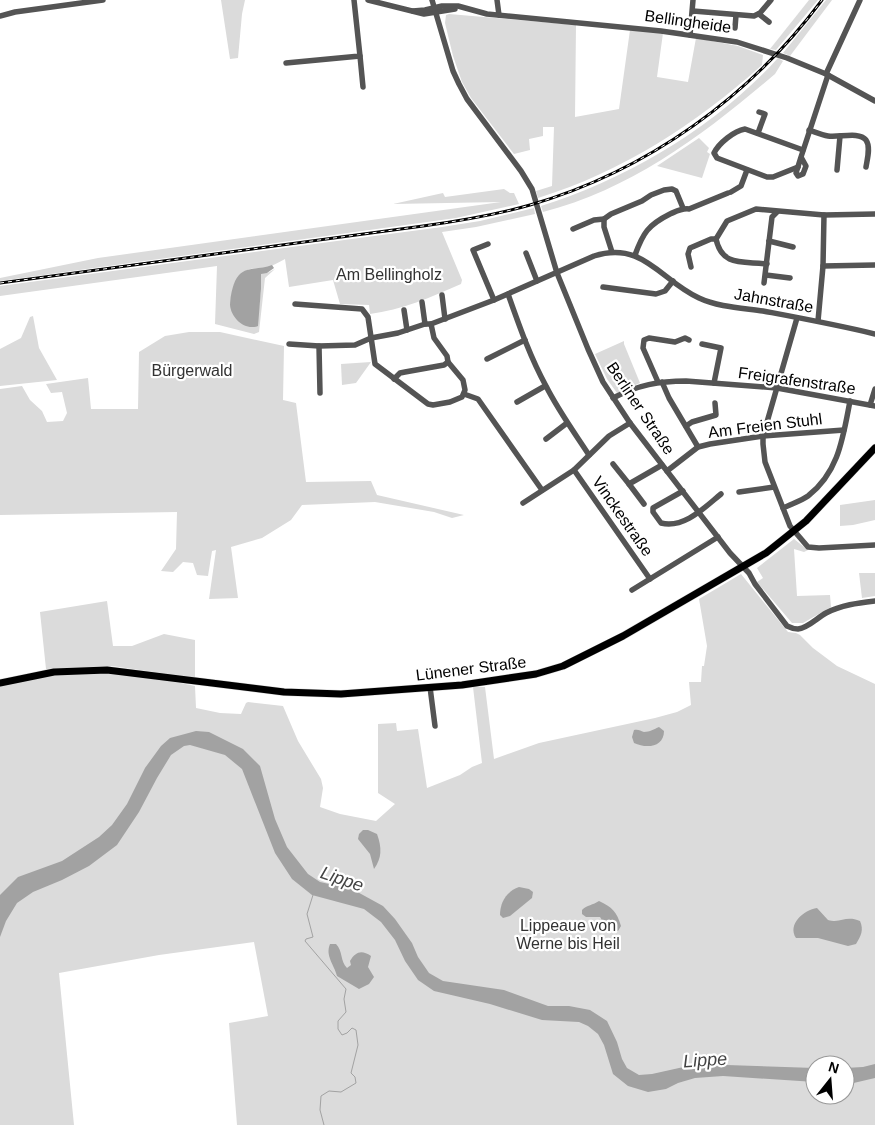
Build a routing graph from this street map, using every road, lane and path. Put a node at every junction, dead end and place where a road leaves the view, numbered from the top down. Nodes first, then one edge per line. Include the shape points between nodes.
1 (104, 0) edge
2 (354, 0) edge
3 (368, 0) edge
4 (432, 0) edge
5 (497, 0) edge
6 (694, 0) edge
7 (771, 0) edge
8 (860, 0) edge
9 (63, 3) edge
10 (435, 10) junction
11 (693, 11) junction
12 (759, 14) junction
13 (499, 15) junction
14 (736, 15) junction
15 (0, 16) edge
16 (769, 22) dead end
17 (735, 28) dead end
18 (690, 35) junction
19 (360, 56) junction
20 (286, 62) dead end
21 (827, 74) junction
22 (363, 86) dead end
23 (875, 101) edge
24 (759, 112) dead end
25 (809, 130) junction
26 (758, 133) junction
27 (840, 136) junction
28 (803, 150) junction
29 (801, 158) junction
30 (798, 167) junction
31 (866, 167) dead end
32 (746, 170) junction
33 (837, 170) dead end
34 (684, 208) junction
35 (777, 212) junction
36 (875, 214) edge
37 (824, 215) junction
38 (604, 219) junction
39 (573, 229) dead end
40 (716, 239) junction
41 (770, 240) junction
42 (488, 244) dead end
43 (793, 247) dead end
44 (612, 252) junction
45 (526, 253) dead end
46 (635, 255) junction
47 (767, 264) junction
48 (875, 265) edge
49 (823, 266) junction
50 (691, 267) dead end
51 (557, 273) junction
52 (766, 275) junction
53 (790, 278) dead end
54 (537, 281) junction
55 (673, 281) junction
56 (764, 283) dead end
57 (602, 287) dead end
58 (442, 294) dead end
59 (508, 294) junction
60 (494, 300) junction
61 (422, 302) dead end
62 (294, 304) dead end
63 (404, 310) dead end
64 (798, 318) junction
65 (444, 320) junction
66 (818, 321) junction
67 (428, 324) junction
68 (407, 330) junction
69 (875, 334) edge
70 (371, 338) junction
71 (525, 340) junction
72 (689, 340) dead end
73 (289, 344) dead end
74 (702, 344) dead end
75 (319, 346) junction
76 (488, 359) dead end
77 (448, 362) junction
78 (394, 379) junction
79 (660, 382) junction
80 (714, 383) junction
81 (545, 386) junction
82 (777, 388) junction
83 (875, 389) edge
84 (320, 393) dead end
85 (464, 394) junction
86 (614, 398) junction
87 (850, 401) junction
88 (517, 402) dead end
89 (715, 403) dead end
90 (873, 405) edge
91 (567, 423) junction
92 (630, 423) junction
93 (686, 426) junction
94 (844, 430) junction
95 (763, 436) junction
96 (546, 439) dead end
97 (698, 447) junction
98 (875, 448) edge
99 (589, 455) junction
100 (613, 464) dead end
101 (662, 465) junction
102 (574, 470) junction
103 (668, 471) junction
104 (629, 484) junction
105 (774, 487) junction
106 (542, 490) junction
107 (683, 491) junction
108 (738, 492) dead end
109 (721, 494) dead end
110 (523, 503) dead end
111 (644, 504) dead end
112 (783, 508) junction
113 (699, 512) junction
114 (794, 532) junction
115 (718, 537) junction
116 (875, 545) edge
117 (742, 567) junction
118 (650, 579) junction
119 (632, 590) dead end
120 (875, 601) edge
121 (0, 683) edge
122 (430, 687) junction
123 (435, 726) dead end

1 - 9 street
2 - 19 street
3 - 10 street, Bellingheide via 424,14
4 - 10 street, Berliner Straße
5 - 13 street
6 - 11 street
7 - 12 street
8 - 21 street
9 - 15 street
10 - 13 street, Bellingheide via 464,8
10 - 51 street, Berliner Straße via 453,71 467,99 532,188
11 - 14 street
11 - 18 street
12 - 14 street
12 - 16 street
13 - 18 street, Bellingheide
14 - 17 street
18 - 21 street, Bellingheide via 737,42
19 - 20 street
19 - 22 street
21 - 23 street, Bellingheide
21 - 25 street
24 - 26 street via 765,114
25 - 27 street
25 - 28 street
26 - 28 street
26 - 32 street via 740,130 714,153 717,158
27 - 31 street via 859,136 866,141
27 - 33 street
28 - 29 street
29 - 30 street
29 - 30 street via 806,166 800,176 796,174
30 - 32 street via 771,178
32 - 34 street via 741,186 730,193 689,209
34 - 38 street via 676,191 664,190
34 - 46 street via 651,226 641,238
35 - 37 street
35 - 40 street via 756,209 728,220
35 - 41 street via 772,217
36 - 37 street
37 - 49 street
38 - 39 street
38 - 44 street
40 - 47 street via 718,249 726,259
40 - 50 street via 690,248
41 - 43 street
41 - 47 street
42 - 60 street via 474,250
44 - 46 street, Jahnstraße
44 - 51 street, Jahnstraße via 594,256
45 - 54 street
46 - 55 street, Jahnstraße
47 - 52 street
48 - 49 street
49 - 66 street
51 - 54 street
51 - 86 street, Berliner Straße via 591,356
52 - 53 street
52 - 56 street
54 - 59 street
55 - 57 street via 665,291 656,294
55 - 64 street, Jahnstraße via 708,302
58 - 65 street
59 - 60 street
59 - 71 street
60 - 65 street
61 - 67 street
62 - 70 street via 362,309 368,317
63 - 68 street
64 - 66 street, Jahnstraße
64 - 82 street
65 - 67 street
66 - 69 street, Jahnstraße
67 - 68 street
67 - 77 street
68 - 70 street
70 - 75 street via 355,345
70 - 78 street via 375,364
71 - 76 street
71 - 81 street
72 - 79 street via 644,340 643,348
73 - 75 street
74 - 80 street, Freigrafenstraße via 721,348
75 - 84 street
77 - 78 street via 405,372
77 - 85 street via 463,380
78 - 85 street via 433,405 458,399
79 - 80 street, Freigrafenstraße
79 - 86 street, Freigrafenstraße via 639,386
79 - 93 street
80 - 82 street, Freigrafenstraße
81 - 88 street
81 - 91 street
82 - 87 street, Freigrafenstraße
82 - 95 street
83 - 90 street
85 - 106 street via 478,399
86 - 92 street, Berliner Straße
87 - 90 street, Freigrafenstraße
87 - 94 street
89 - 93 street via 716,415
91 - 96 street
91 - 99 street
92 - 99 street via 609,436
92 - 101 street, Berliner Straße
93 - 97 street
94 - 95 street, Am Freien Stuhl
94 - 112 street via 838,455 824,478 806,497
95 - 97 street, Am Freien Stuhl
95 - 105 street via 765,462
97 - 103 street, Am Freien Stuhl
98 - 114 main road, Lünener Straße
99 - 102 street
100 - 104 street
101 - 103 street, Berliner Straße
101 - 104 street
102 - 106 street
102 - 118 street, Vinckestraße
103 - 107 street, Berliner Straße
104 - 111 street
105 - 108 street
105 - 112 street
106 - 110 street
107 - 113 street, Berliner Straße
107 - 113 street via 653,508 658,521 678,524
109 - 113 street
112 - 114 street
113 - 115 street, Berliner Straße
114 - 116 street via 812,548
114 - 117 main road, Lünener Straße
115 - 117 street, Berliner Straße
115 - 118 street
117 - 120 street, Berliner Straße via 785,624 796,629 840,607
117 - 122 main road, Lünener Straße via 623,636 563,666 520,678
118 - 119 street
121 - 122 main road, Lünener Straße via 54,672 90,670 298,694
122 - 123 street

